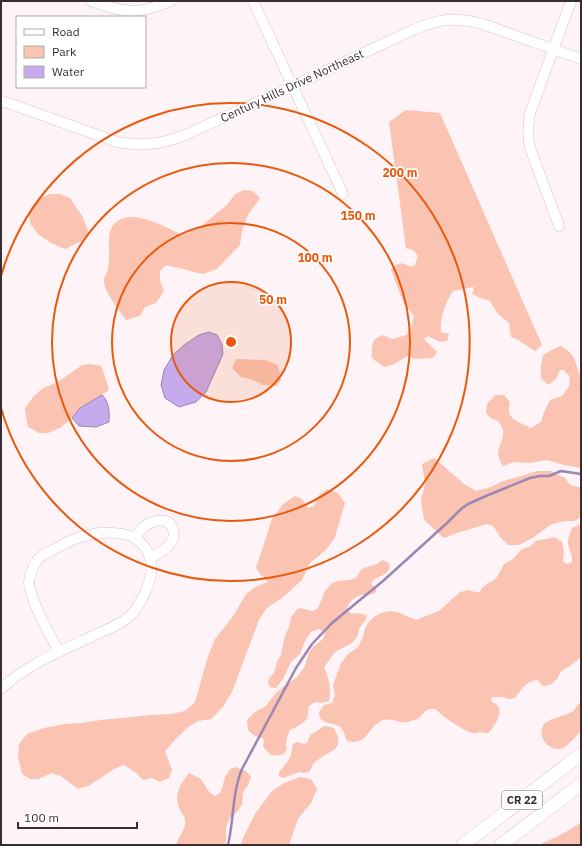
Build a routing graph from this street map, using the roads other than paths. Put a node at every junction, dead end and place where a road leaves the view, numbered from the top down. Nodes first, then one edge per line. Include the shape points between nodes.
1 (91, 1) edge
2 (170, 1) edge
3 (253, 1) edge
4 (571, 1) edge
5 (553, 49) junction
6 (581, 59) edge
7 (293, 86) junction
8 (1, 102) edge
9 (343, 194) dead end
10 (559, 226) dead end
11 (135, 538) junction
12 (150, 557) junction
13 (59, 652) junction
14 (1, 689) edge
15 (581, 754) edge
16 (581, 784) edge
17 (463, 845) edge
18 (501, 845) edge

1 - 2 street via 123,11 148,10
3 - 7 street
4 - 5 street
5 - 6 street, Century Hills Drive Northeast
5 - 7 street, Century Hills Drive Northeast via 480,23 445,20 415,29
5 - 10 street via 530,113 528,137
7 - 8 street, Century Hills Drive Northeast via 170,141 143,145 117,142
7 - 9 street
11 - 12 street
11 - 12 street via 146,525 156,521 169,522 174,533 173,541 164,551
11 - 13 street via 124,534 88,535 40,557 33,568 29,583 31,594
12 - 13 street via 150,578 140,603 131,615
13 - 14 street via 22,672
15 - 17 main road, CR 22
16 - 18 main road, CR 22

